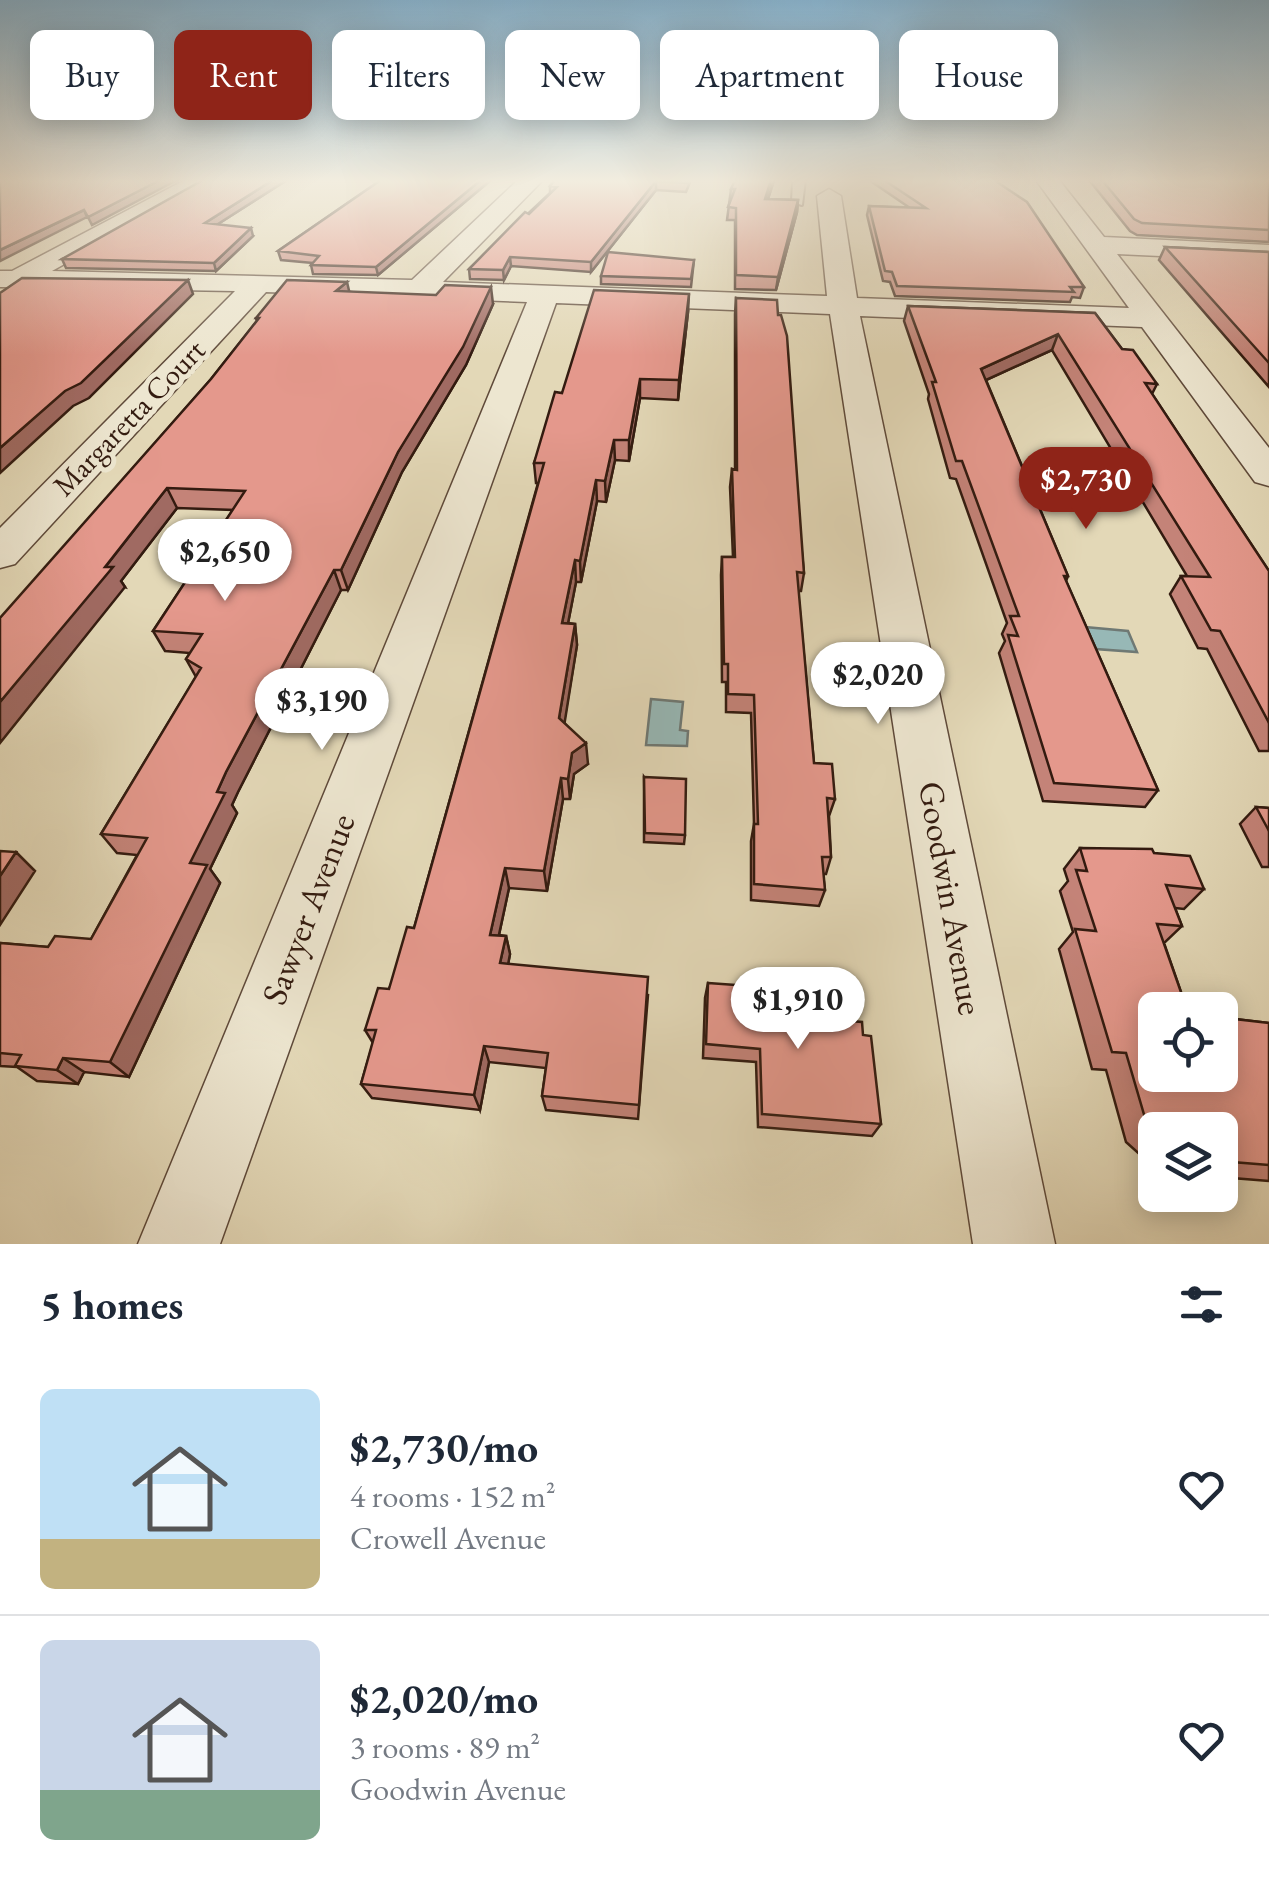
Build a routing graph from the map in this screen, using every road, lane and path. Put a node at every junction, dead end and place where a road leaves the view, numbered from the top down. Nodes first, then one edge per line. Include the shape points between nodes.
1 (90, 238) edge
2 (472, 238) edge
3 (822, 238) edge
4 (1091, 238) edge
5 (1096, 245) junction
6 (1269, 254) edge
7 (5, 282) edge
8 (259, 283) junction
9 (419, 289) junction
10 (545, 294) junction
11 (843, 305) junction
12 (1150, 318) junction
13 (1269, 474) edge
14 (0, 554) edge
15 (179, 1244) edge
16 (1014, 1244) edge

1 - 7 street
2 - 9 street
3 - 11 street, Goodwin Avenue
4 - 5 street
5 - 6 street
5 - 12 street
7 - 8 street
8 - 9 street
8 - 14 street, Margaretta Court
9 - 10 street
10 - 11 street
10 - 15 street, Sawyer Avenue
11 - 12 street
11 - 16 street, Goodwin Avenue
12 - 13 street

